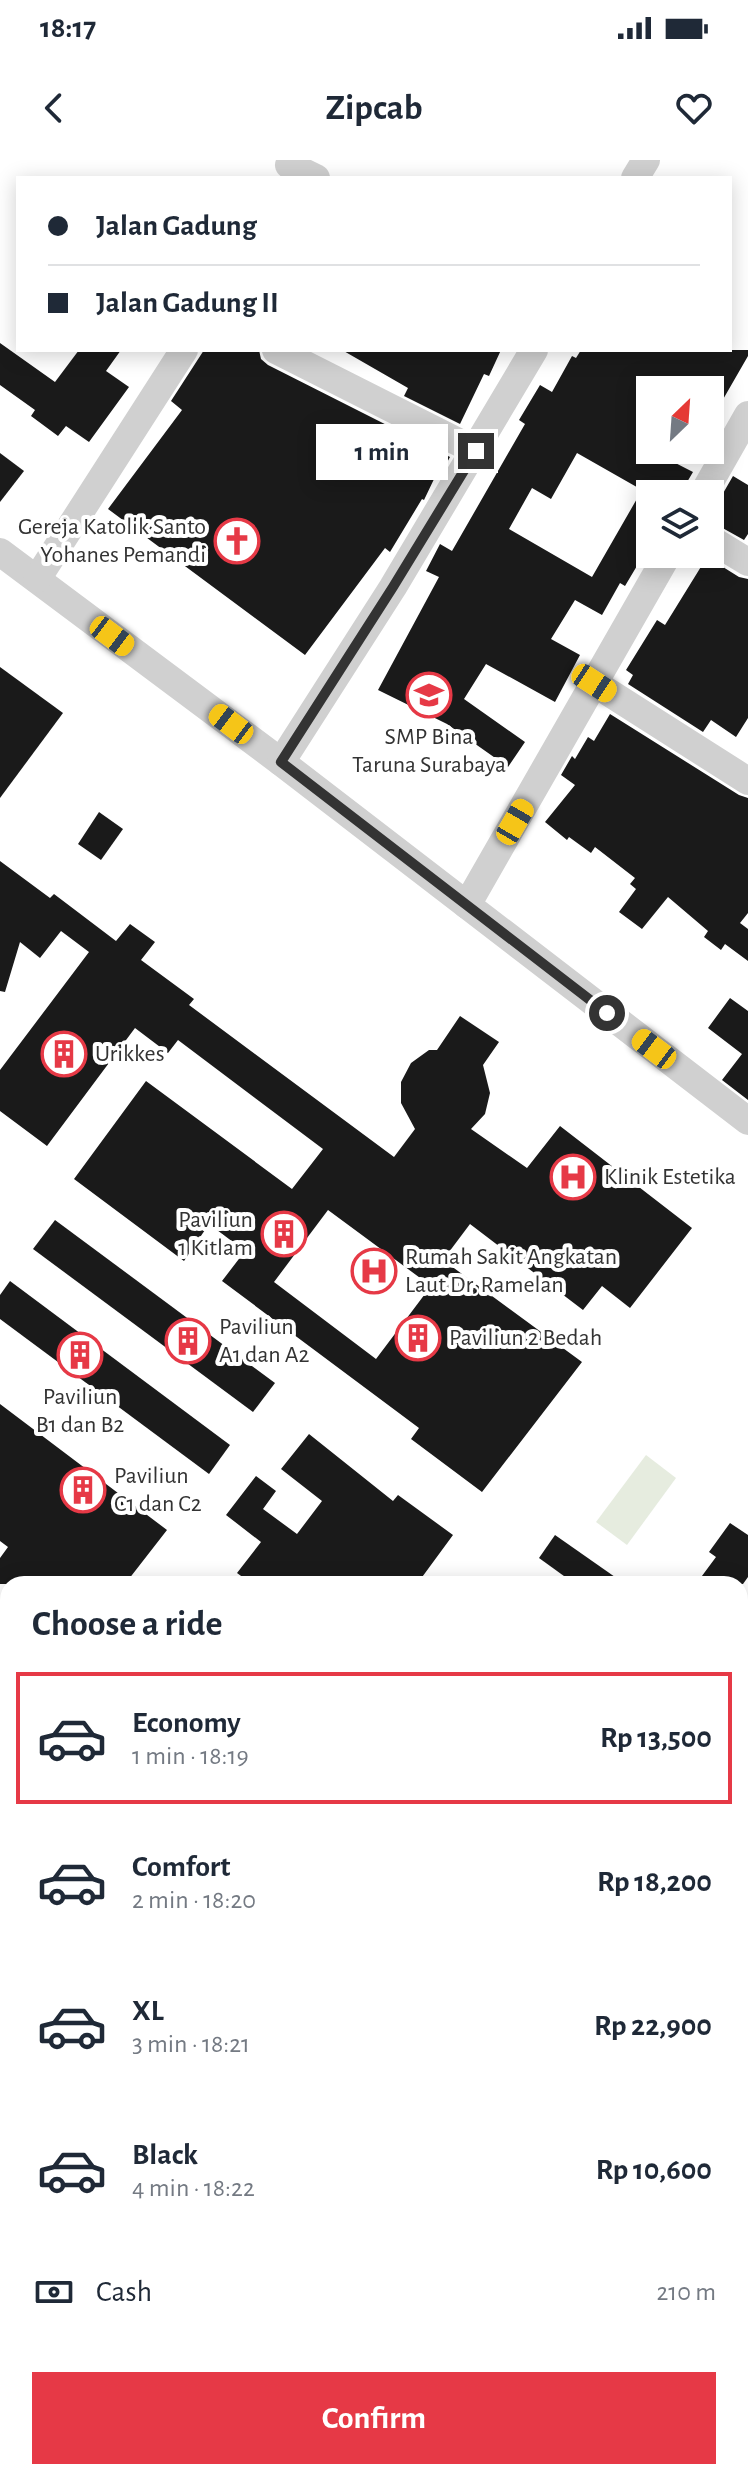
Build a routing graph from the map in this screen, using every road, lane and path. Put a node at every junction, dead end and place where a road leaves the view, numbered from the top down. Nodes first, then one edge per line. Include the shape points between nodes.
1 (287, 168) edge
2 (310, 176) edge
3 (183, 352) edge
4 (280, 352) edge
5 (533, 352) edge
6 (748, 415) edge
7 (476, 451) junction
8 (711, 480) edge
9 (724, 547) edge
10 (0, 552) edge
11 (748, 562) edge
12 (660, 568) edge
13 (37, 579) junction
14 (594, 683) junction
15 (281, 762) junction
16 (748, 781) edge
17 (467, 905) junction
18 (748, 1121) edge

1 - 2 street
3 - 13 street
4 - 7 street
5 - 7 street
6 - 8 street
7 - 15 street
9 - 11 street
10 - 13 street
12 - 14 street
13 - 15 street
14 - 16 street
14 - 17 street
15 - 17 street
17 - 18 street

